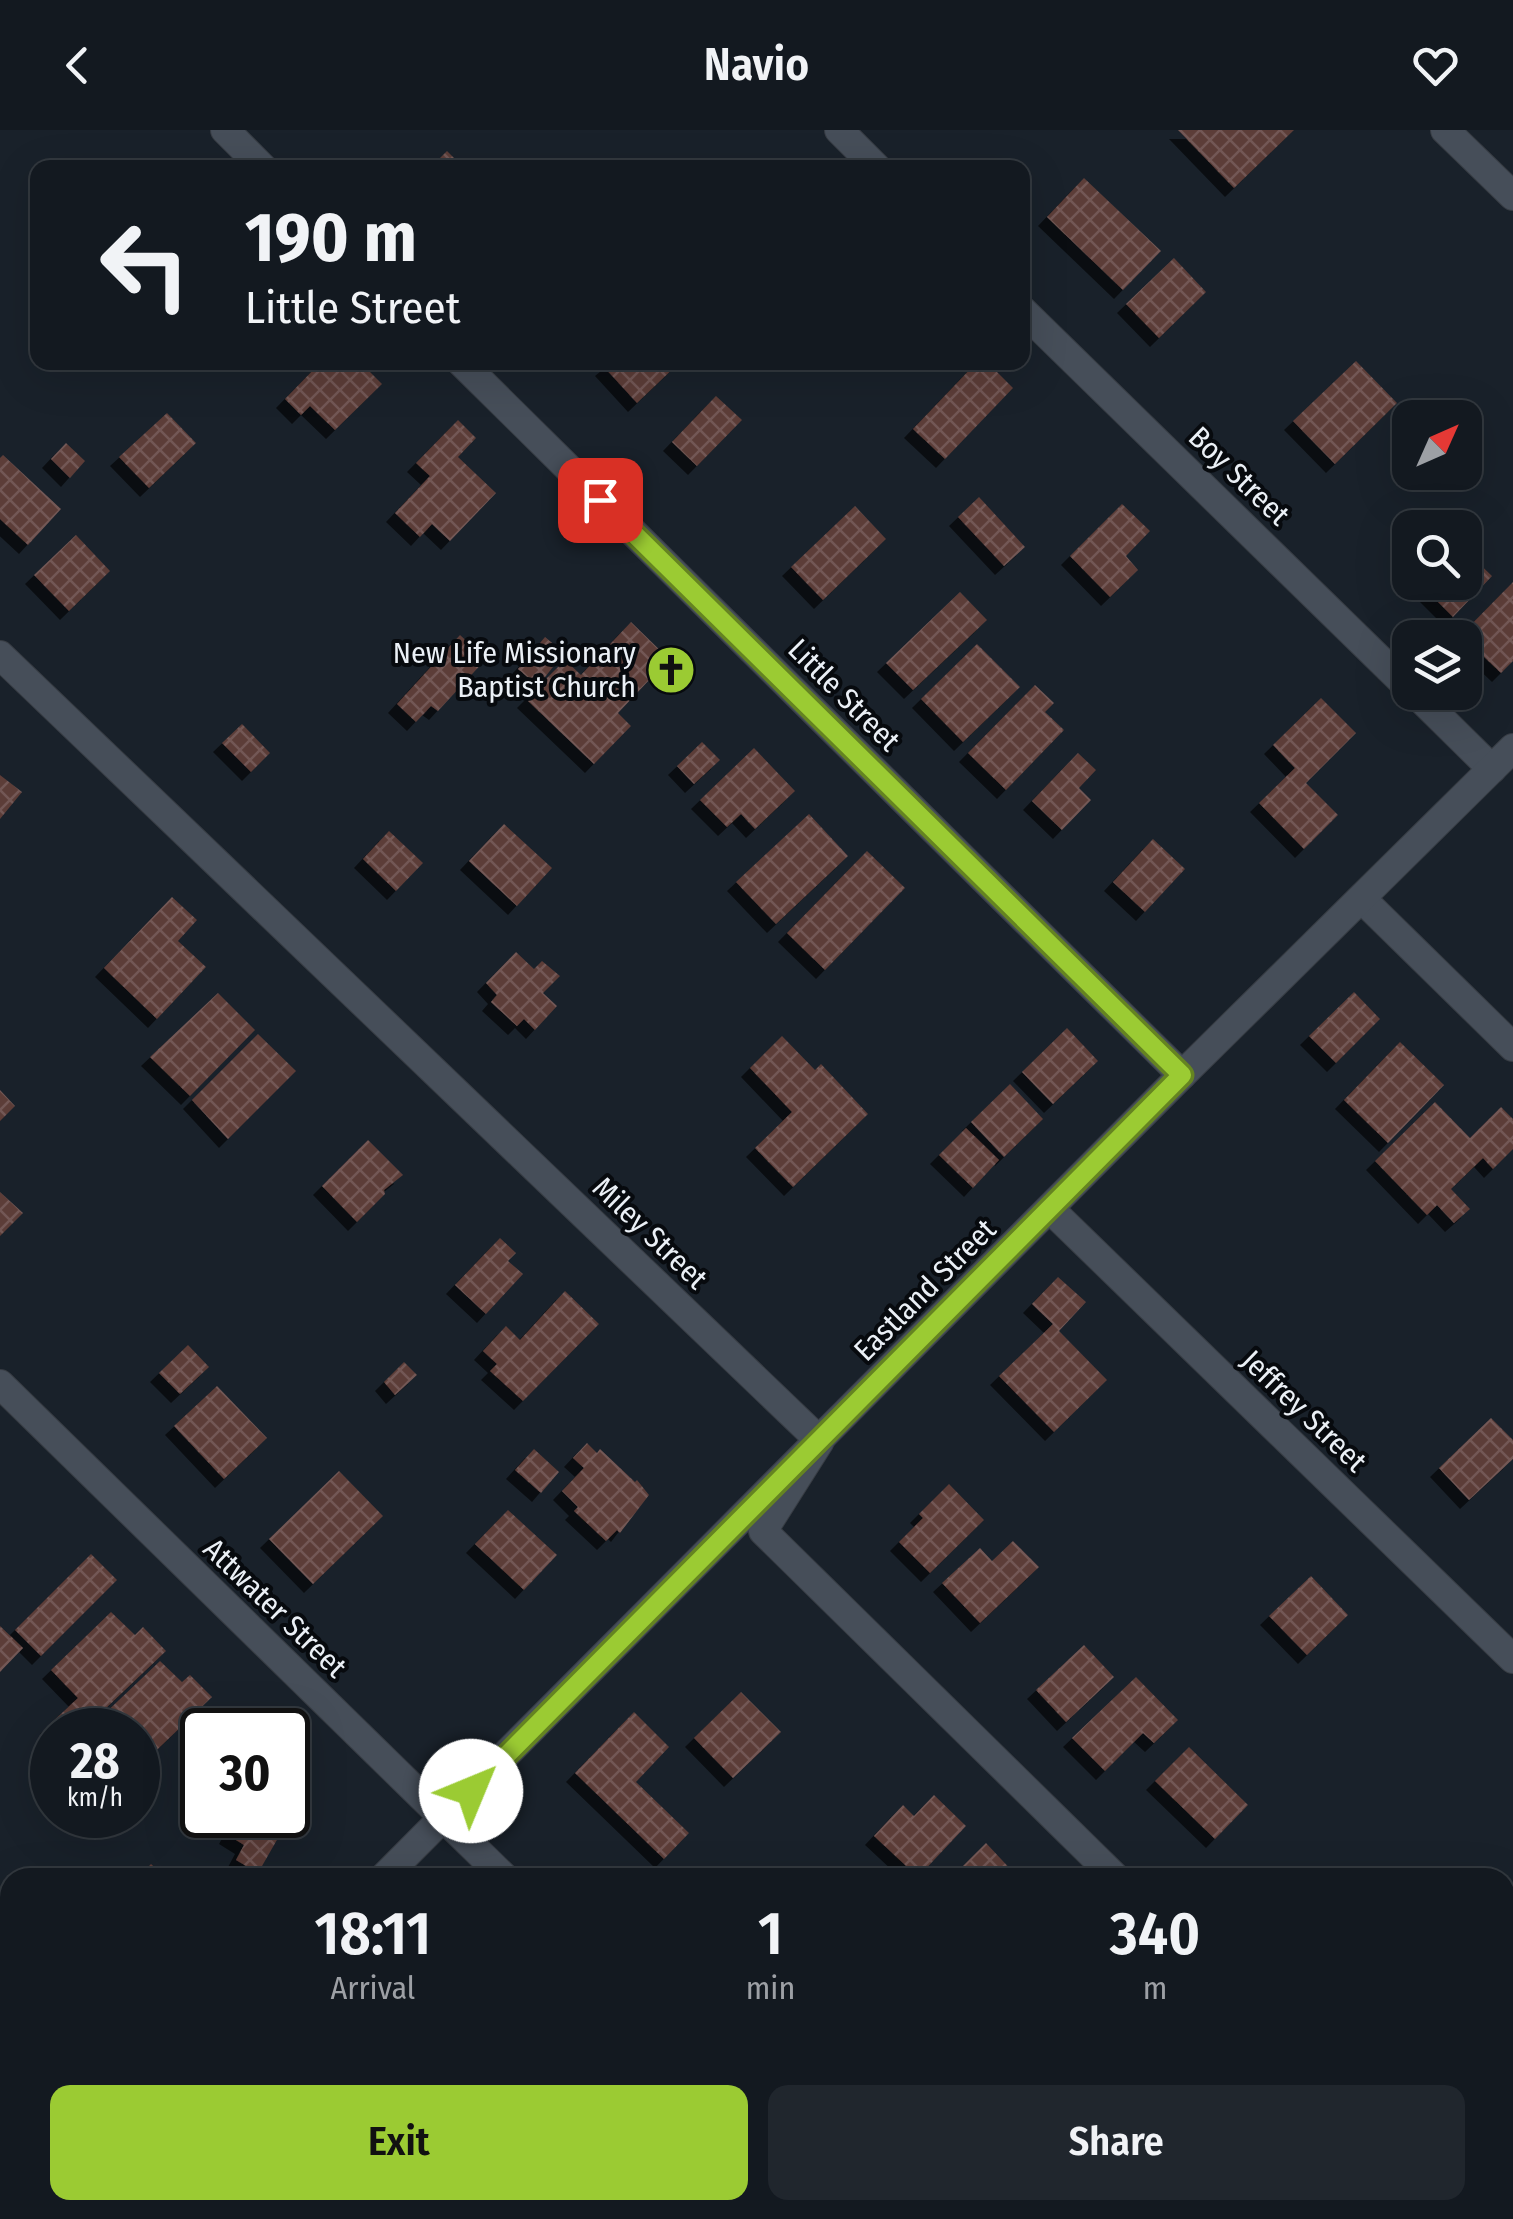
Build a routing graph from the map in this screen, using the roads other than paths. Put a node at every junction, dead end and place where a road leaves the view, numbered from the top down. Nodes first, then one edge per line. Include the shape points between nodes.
1 (226, 130) edge
2 (839, 130) edge
3 (1446, 130) edge
4 (255, 160) edge
5 (870, 160) edge
6 (1513, 196) edge
7 (1030, 318) edge
8 (469, 370) edge
9 (0, 655) edge
10 (1392, 671) edge
11 (1431, 710) edge
12 (1513, 748) edge
13 (1492, 769) junction
14 (1362, 898) junction
15 (1513, 1047) edge
16 (1182, 1075) junction
17 (1050, 1209) junction
18 (0, 1384) edge
19 (820, 1441) junction
20 (1513, 1659) edge
21 (444, 1818) junction
22 (393, 1868) edge
23 (495, 1868) edge
24 (1106, 1868) edge

1 - 4 street
2 - 5 street
3 - 6 street
7 - 10 street, Boy Street
8 - 16 street, Little Street
9 - 19 street, Miley Street
11 - 13 street, Boy Street
12 - 13 street, Eastland Street
13 - 14 street, Eastland Street
14 - 15 street
14 - 16 street, Eastland Street
16 - 17 street, Eastland Street
17 - 19 street, Eastland Street
17 - 20 street, Jeffrey Street
18 - 21 street, Attwater Street
19 - 21 street, Eastland Street
19 - 24 street via 762,1531
21 - 22 street, Eastland Street
21 - 23 street, Attwater Street

